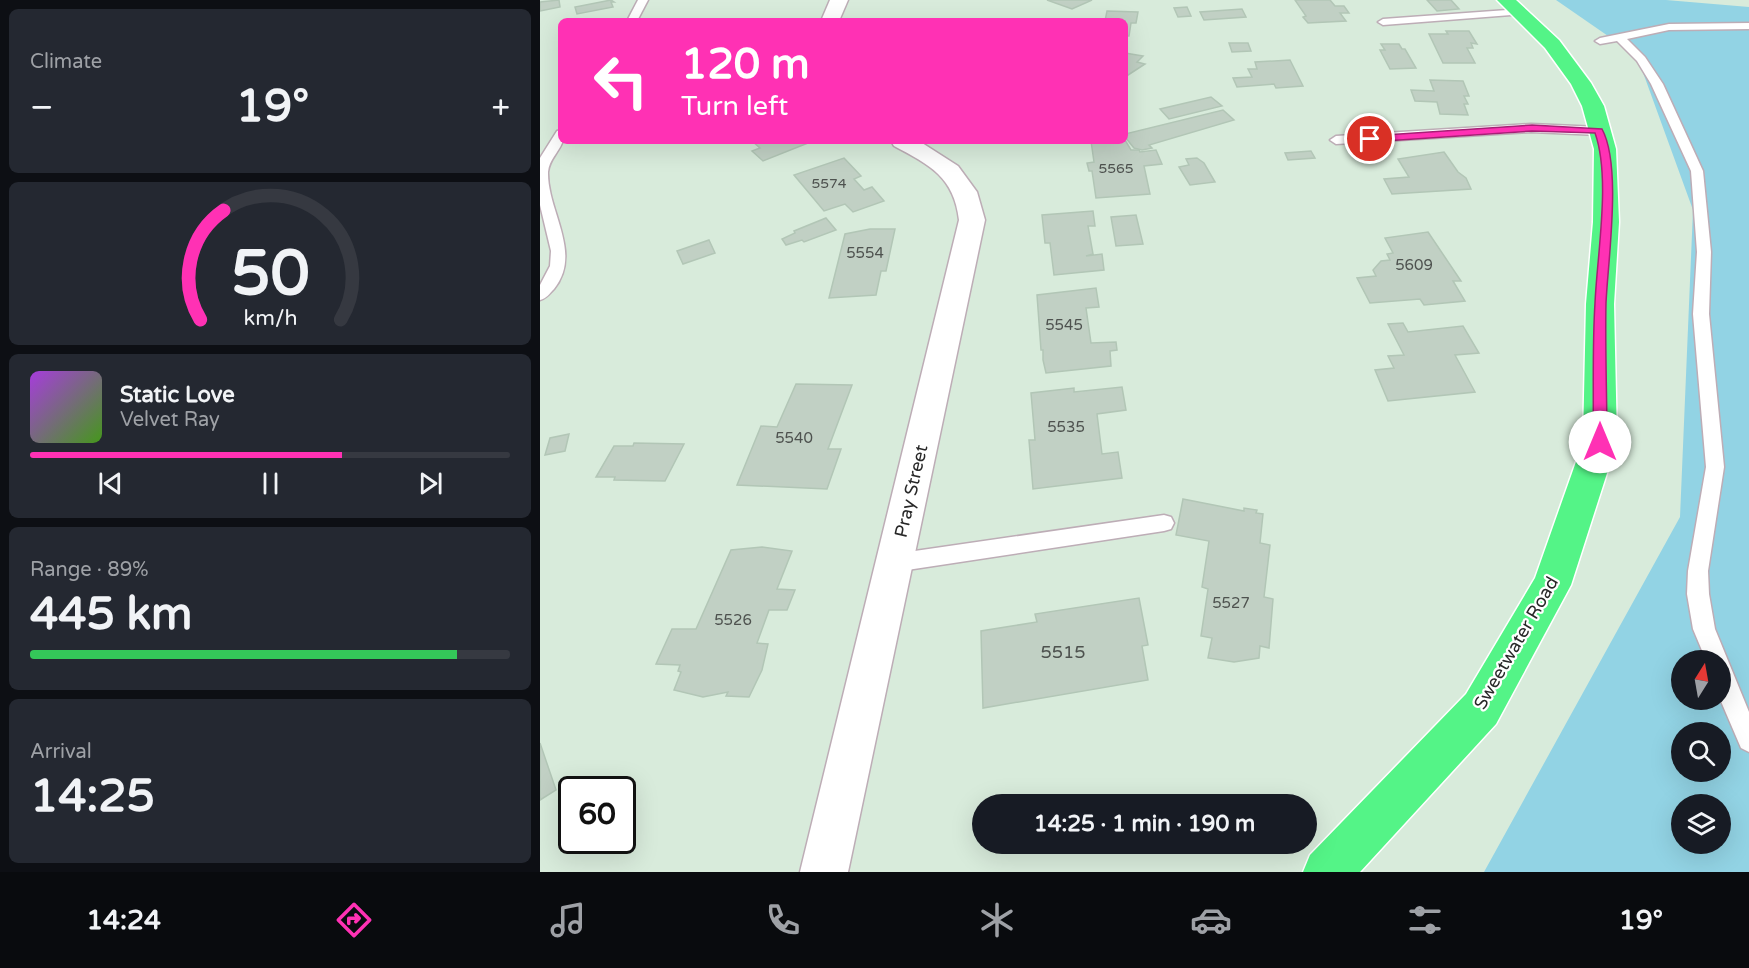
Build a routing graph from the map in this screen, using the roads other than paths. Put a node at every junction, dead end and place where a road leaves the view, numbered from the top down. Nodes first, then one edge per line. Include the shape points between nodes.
1 (643, 0) edge
2 (839, 0) edge
3 (1514, 6) edge
4 (634, 18) edge
5 (831, 18) edge
6 (1383, 22) dead end
7 (1749, 26) edge
8 (1619, 37) junction
9 (1600, 41) dead end
10 (1599, 131) junction
11 (558, 140) edge
12 (1336, 140) dead end
13 (907, 144) edge
14 (540, 296) edge
15 (1164, 523) dead end
16 (894, 563) junction
17 (1713, 650) edge
18 (1731, 697) edge
19 (1749, 740) edge
20 (824, 872) edge
21 (1327, 872) edge

1 - 4 lane
2 - 5 street
3 - 6 lane
3 - 10 main road, Sweetwater Road via 1552,44 1581,83 1593,106
7 - 8 lane via 1669,27
8 - 9 lane
8 - 17 lane via 1641,59 1657,84 1697,171 1704,252 1701,314 1715,467 1698,571 1698,594 1704,629
10 - 12 lane via 1532,128
10 - 21 main road, Sweetwater Road via 1605,149 1606,222 1600,304 1600,442 1552,585 1480,709
11 - 14 lane via 542,170 559,267 552,284
13 - 16 street, Pray Street via 940,162 963,184 972,220
15 - 16 lane
16 - 20 street, Pray Street
18 - 19 lane

